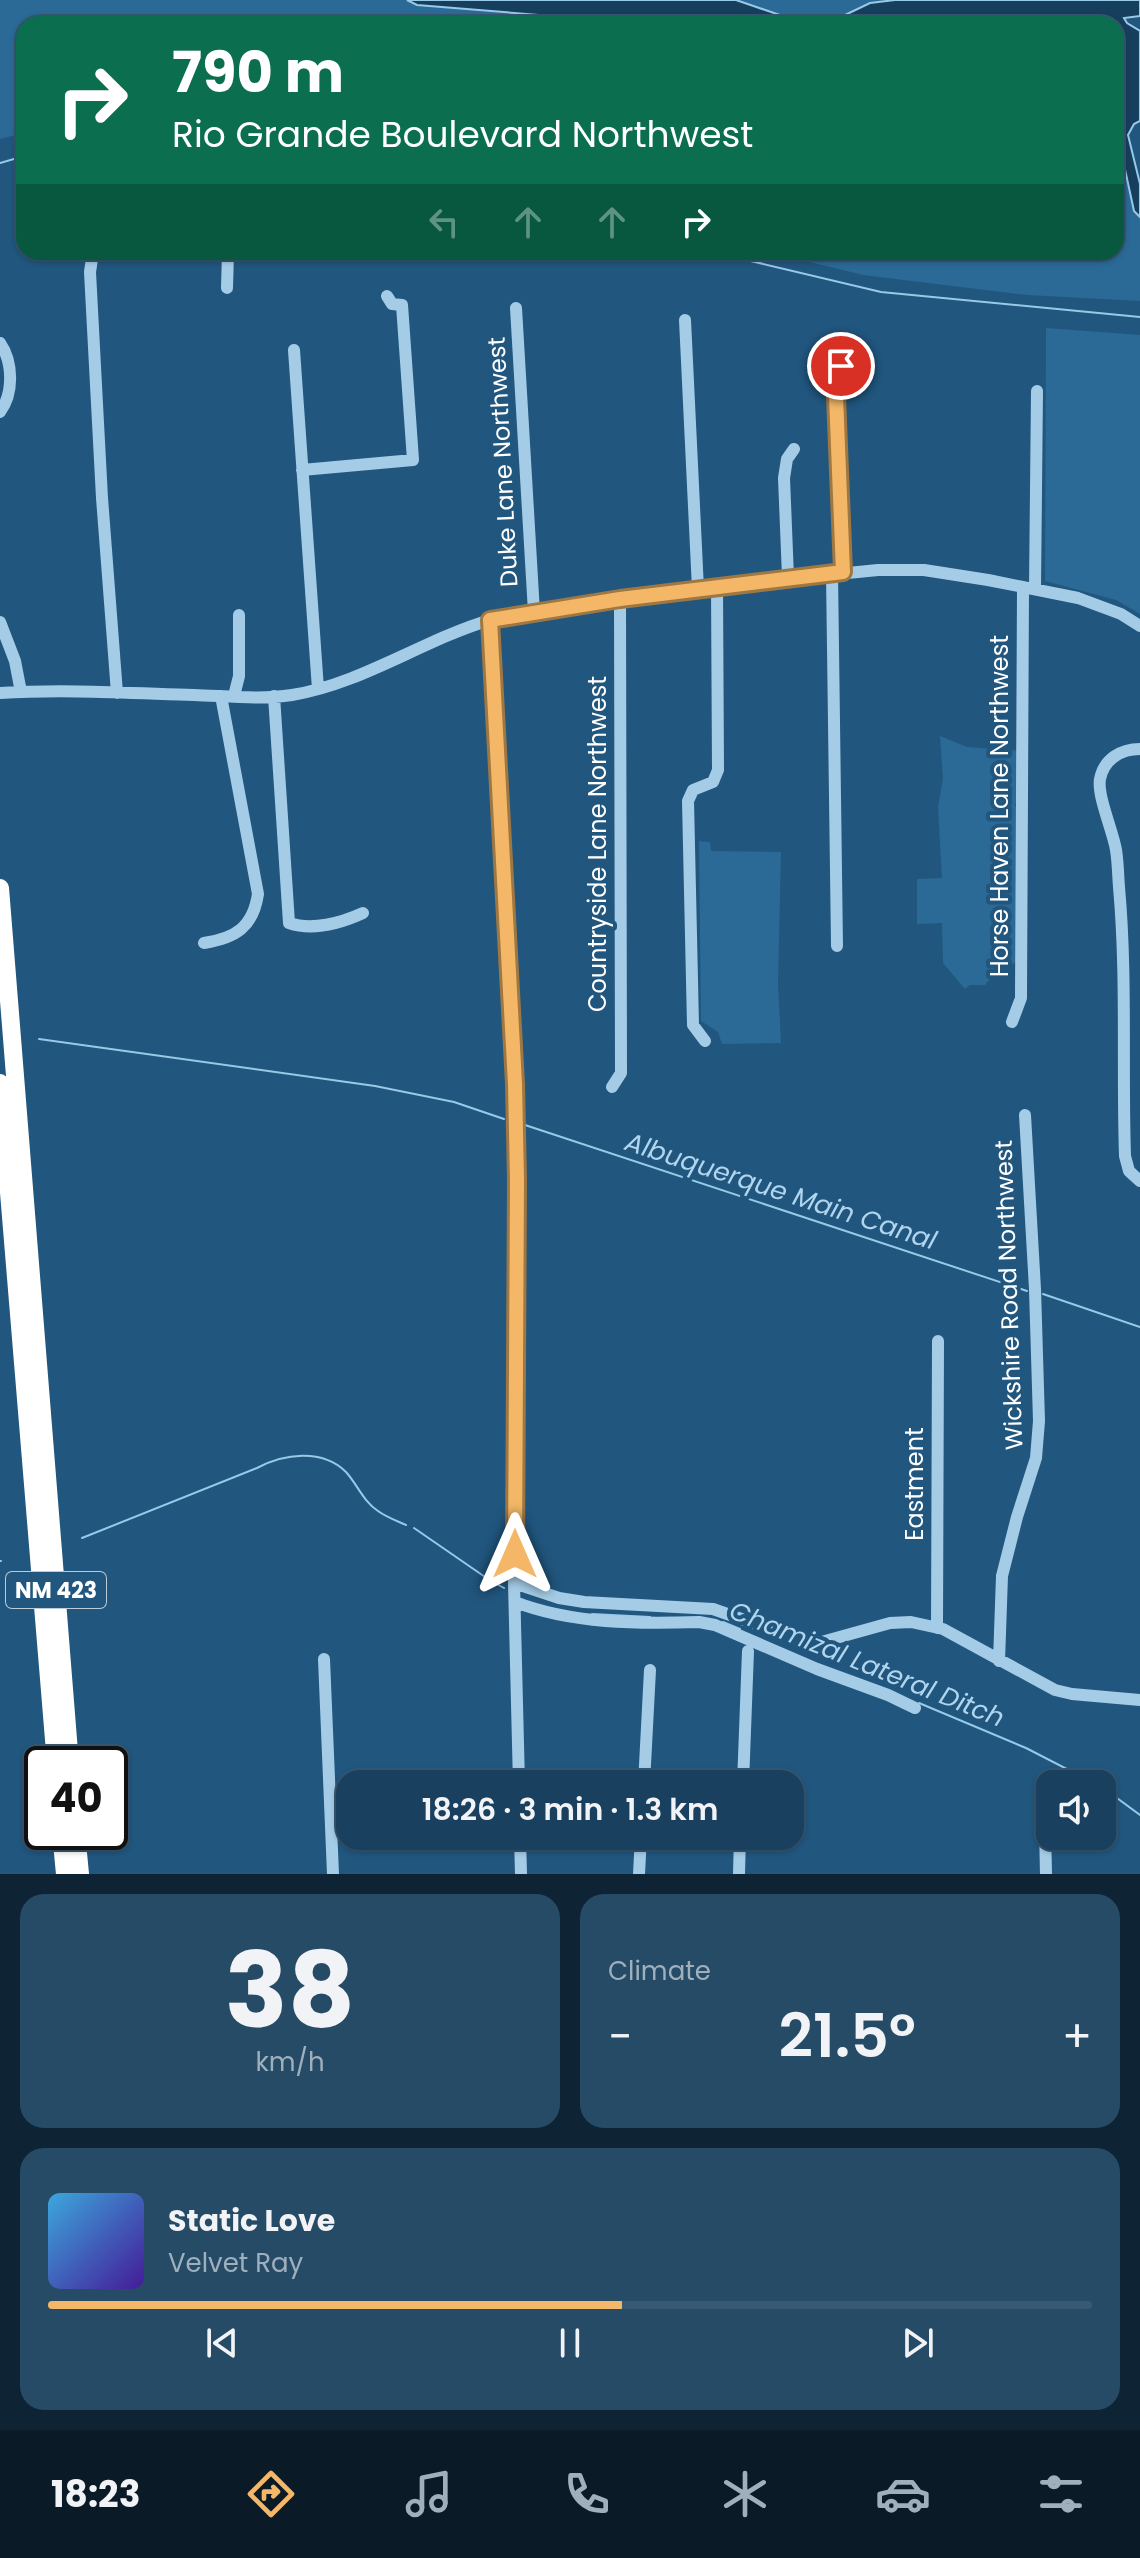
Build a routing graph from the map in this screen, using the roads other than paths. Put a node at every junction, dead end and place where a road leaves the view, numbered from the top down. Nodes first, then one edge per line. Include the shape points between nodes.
1 (92, 260) edge
2 (228, 260) edge
3 (227, 288) dead end
4 (387, 296) dead end
5 (516, 308) dead end
6 (685, 320) dead end
7 (0, 343) edge
8 (294, 350) dead end
9 (845, 360) dead end
10 (1037, 391) dead end
11 (0, 412) edge
12 (794, 449) dead end
13 (302, 470) junction
14 (837, 572) junction
15 (788, 577) junction
16 (717, 586) junction
17 (698, 589) junction
18 (1029, 589) junction
19 (620, 599) junction
20 (534, 612) junction
21 (239, 615) dead end
22 (490, 620) junction
23 (0, 622) edge
24 (1140, 626) edge
25 (318, 689) junction
26 (21, 692) junction
27 (0, 693) edge
28 (117, 693) junction
29 (228, 696) junction
30 (274, 696) junction
31 (1140, 749) edge
32 (0, 888) edge
33 (363, 913) dead end
34 (204, 943) dead end
35 (837, 946) dead end
36 (1012, 1022) dead end
37 (705, 1041) dead end
38 (0, 1083) edge
39 (612, 1087) dead end
40 (1025, 1115) dead end
41 (1140, 1181) edge
42 (938, 1341) dead end
43 (514, 1583) junction
44 (515, 1602) junction
45 (937, 1628) junction
46 (748, 1651) dead end
47 (324, 1659) dead end
48 (999, 1661) junction
49 (650, 1670) dead end
50 (1140, 1700) edge
51 (915, 1708) dead end
52 (55, 1746) edge
53 (69, 1746) edge
54 (519, 1770) edge
55 (645, 1770) edge
56 (744, 1770) edge
57 (63, 1850) edge
58 (78, 1850) edge
59 (520, 1850) edge
60 (640, 1850) edge
61 (740, 1850) edge
62 (1045, 1850) edge
63 (65, 1874) edge
64 (80, 1874) edge
65 (333, 1874) edge
66 (521, 1874) edge
67 (639, 1874) edge
68 (739, 1874) edge
69 (1046, 1874) edge

1 - 28 street
2 - 3 street
4 - 13 street via 392,304 402,305 413,460
5 - 20 street, Duke Lane Northwest
6 - 17 street
7 - 11 street via 9,365 8,396
8 - 13 street
9 - 14 street via 836,396
10 - 18 street, Horse Haven Lane Northwest
12 - 15 street via 784,478
13 - 25 street
14 - 15 street
14 - 18 street via 924,570
14 - 35 street
15 - 16 street
16 - 17 street
16 - 37 street via 718,770 713,782 693,790 688,801 693,1025
17 - 19 street
18 - 24 street via 1096,603
18 - 36 street, Horse Haven Lane Northwest via 1021,998
19 - 20 street
19 - 39 street, Countryside Lane Northwest via 621,1073
20 - 22 street
21 - 29 street via 239,676
22 - 25 street
22 - 43 street via 515,1084
23 - 26 street
25 - 30 street
26 - 27 street
26 - 28 street
28 - 29 street
29 - 30 street
29 - 34 street via 258,894 255,911 238,932
30 - 33 street via 289,923 318,926
31 - 41 street via 1115,755 1100,782 1116,852 1121,910 1125,1148 1129,1171
32 - 53 highway, NM 423
38 - 52 highway, NM 423
40 - 48 street, Wickshire Road Northwest via 1039,1421 1036,1458 1002,1576
42 - 45 street, Eastment
43 - 44 street
43 - 45 street via 584,1602 713,1609 818,1643 890,1623
44 - 51 street via 578,1618 715,1625
44 - 54 street
45 - 48 street
46 - 56 street
47 - 65 street
48 - 50 street via 1065,1693
49 - 55 street
57 - 63 highway
58 - 64 highway
59 - 66 street
60 - 67 street
61 - 68 street
62 - 69 street

